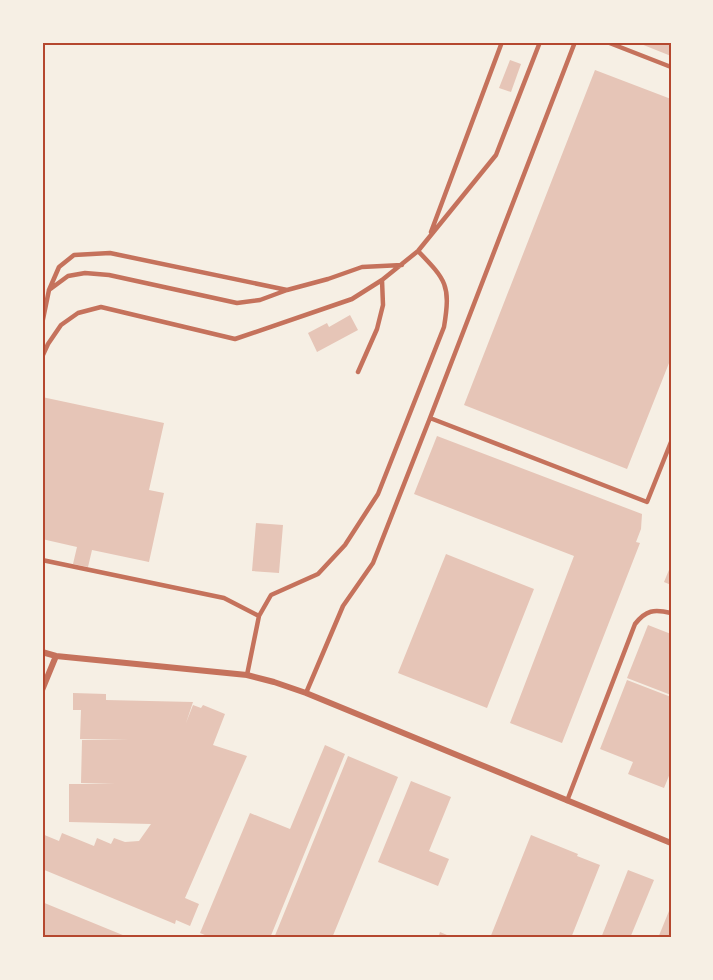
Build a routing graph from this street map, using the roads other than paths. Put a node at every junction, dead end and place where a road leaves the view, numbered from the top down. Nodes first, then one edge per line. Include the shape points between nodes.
1 (502, 42) edge
2 (540, 42) edge
3 (575, 42) edge
4 (607, 42) edge
5 (671, 67) edge
6 (429, 237) junction
7 (418, 251) junction
8 (402, 265) junction
9 (382, 280) junction
10 (49, 290) junction
11 (287, 290) junction
12 (42, 324) edge
13 (42, 357) edge
14 (358, 372) dead end
15 (430, 418) junction
16 (671, 442) edge
17 (42, 560) edge
18 (671, 613) edge
19 (259, 616) junction
20 (42, 652) edge
21 (56, 656) junction
22 (247, 675) junction
23 (42, 690) edge
24 (306, 693) junction
25 (567, 801) junction
26 (671, 843) edge

1 - 6 lane
2 - 6 lane via 496,155
3 - 15 lane
4 - 5 lane
6 - 7 lane
7 - 8 lane
7 - 19 lane via 444,281 444,327 378,494 345,545 318,574 271,595
8 - 9 lane
8 - 11 lane via 362,267
9 - 13 lane via 351,298 235,339 101,307 78,313 61,325
9 - 14 lane via 377,329
10 - 11 lane via 68,276 85,273 109,274 237,303
10 - 11 lane via 59,267 74,255 110,253
10 - 12 lane
15 - 16 lane via 647,502
15 - 24 lane via 373,563 343,606
17 - 19 lane via 224,598
18 - 25 lane via 651,611 635,624
19 - 22 lane
20 - 21 street
21 - 22 street
21 - 23 street
22 - 24 street
24 - 25 street
25 - 26 street

